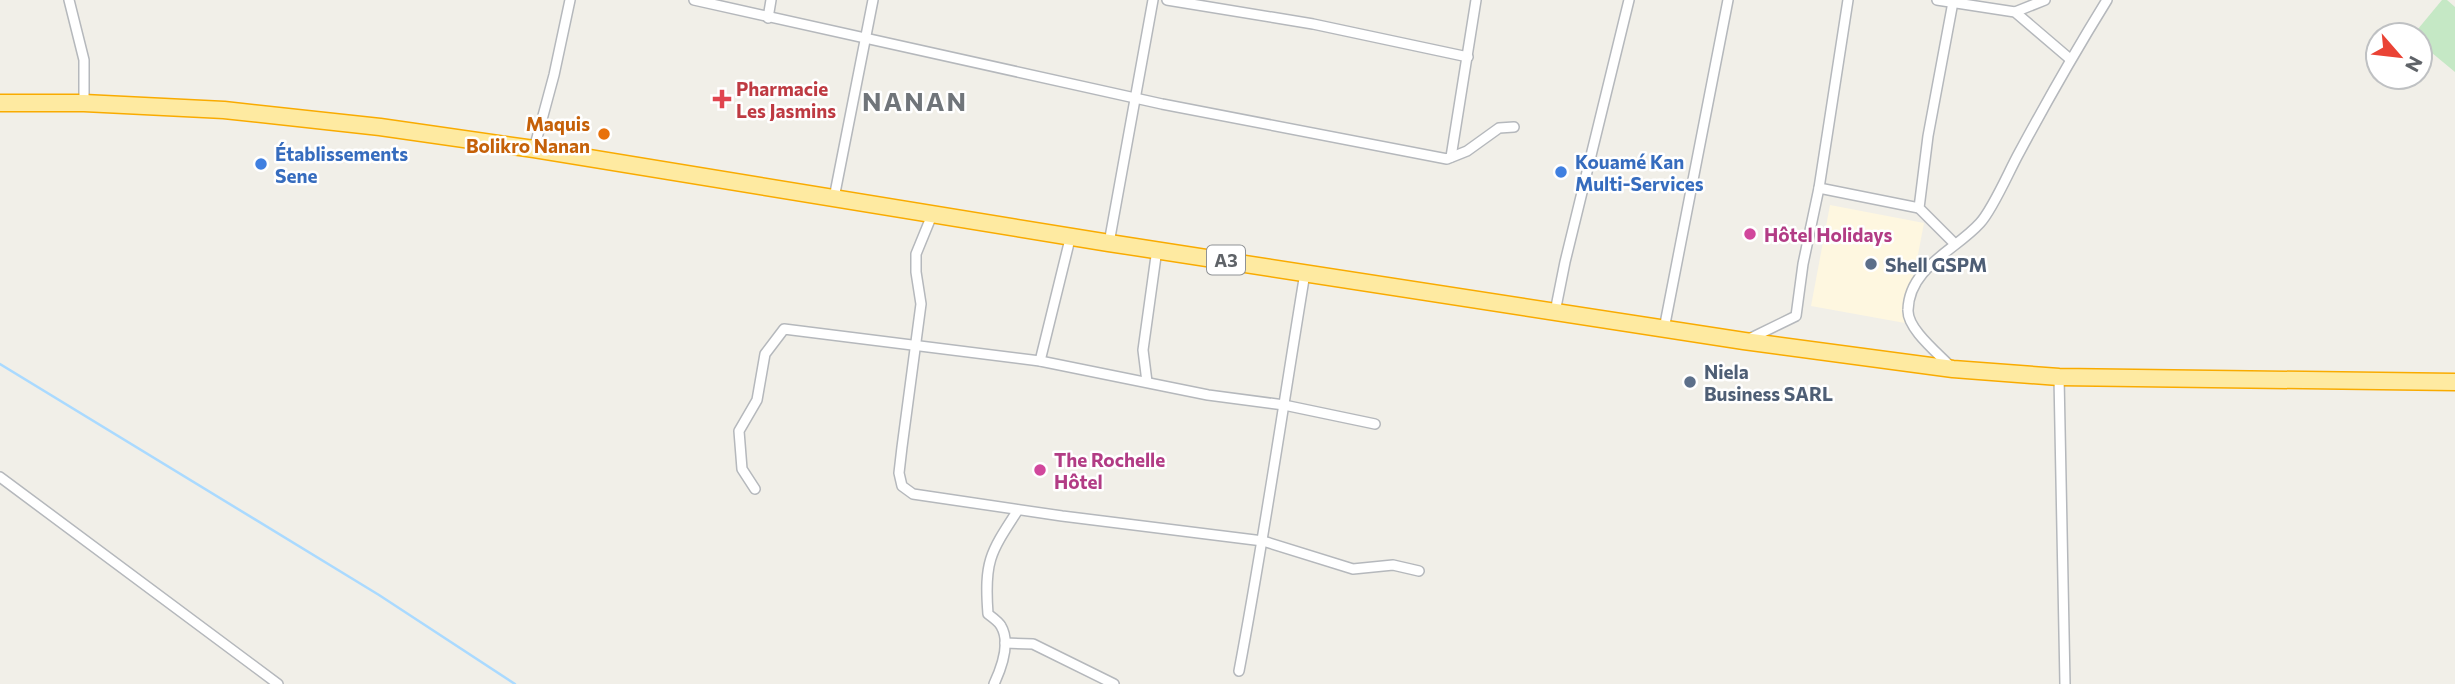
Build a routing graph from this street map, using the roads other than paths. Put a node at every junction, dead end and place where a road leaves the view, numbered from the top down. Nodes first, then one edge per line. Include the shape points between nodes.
1 (570, 0) edge
2 (694, 0) edge
3 (771, 0) edge
4 (873, 0) edge
5 (1153, 0) edge
6 (1167, 0) edge
7 (1476, 0) edge
8 (1629, 0) edge
9 (1728, 0) edge
10 (1848, 0) edge
11 (1937, 0) edge
12 (2045, 0) edge
13 (2107, 0) edge
14 (69, 2) edge
15 (1953, 2) junction
16 (2015, 12) junction
17 (768, 18) junction
18 (866, 39) junction
19 (1468, 57) junction
20 (2070, 59) junction
21 (1134, 97) junction
22 (0, 103) edge
23 (84, 103) junction
24 (1514, 127) dead end
25 (534, 149) junction
26 (1451, 157) junction
27 (1819, 188) junction
28 (834, 198) junction
29 (1919, 208) junction
30 (932, 215) junction
31 (1072, 235) junction
32 (1109, 243) junction
33 (1955, 244) junction
34 (1157, 249) junction
35 (1305, 273) junction
36 (1555, 312) junction
37 (1664, 329) junction
38 (1744, 341) junction
39 (914, 346) junction
40 (1040, 361) junction
41 (1953, 369) junction
42 (2059, 377) junction
43 (2455, 382) edge
44 (1147, 383) junction
45 (1284, 405) junction
46 (1375, 424) dead end
47 (0, 477) edge
48 (755, 489) dead end
49 (1018, 510) junction
50 (1263, 541) junction
51 (1419, 571) dead end
52 (1005, 643) junction
53 (1239, 671) dead end
54 (278, 684) edge
55 (994, 684) edge
56 (1114, 684) edge
57 (2065, 684) edge

1 - 25 street
2 - 17 street
3 - 17 street
4 - 18 street
5 - 21 street
6 - 19 street via 1313,24
7 - 19 street
8 - 36 street
9 - 37 street
10 - 27 street
11 - 15 street
12 - 16 street
13 - 20 street
14 - 23 street via 84,60
15 - 16 street
15 - 29 street
16 - 20 street
17 - 18 street
18 - 21 street
18 - 28 street
19 - 26 street
20 - 33 street via 1981,222
21 - 26 street
21 - 32 street
22 - 23 highway, A3
23 - 25 highway, A3 via 224,110
24 - 26 street via 1499,128
25 - 28 highway, A3
27 - 29 street
27 - 38 street via 1796,316
28 - 30 highway, A3
29 - 33 street
30 - 31 highway, A3
30 - 39 street via 916,254 921,304
31 - 32 highway, A3
31 - 40 street
32 - 34 highway, A3
33 - 41 street via 1922,273 1908,300 1907,314 1912,326
34 - 35 highway, A3
34 - 44 street via 1143,350
35 - 36 highway, A3
35 - 45 street
36 - 37 highway, A3
37 - 38 highway, A3
38 - 41 highway, A3
39 - 40 street
39 - 48 street via 784,329 765,354 757,400 739,431 742,469
39 - 49 street via 899,473 902,486 913,494
40 - 44 street
41 - 42 highway, A3
42 - 43 highway, A3
42 - 57 street
44 - 45 street
45 - 46 street
45 - 50 street
47 - 54 street
49 - 50 street
49 - 52 street via 992,550 986,582 988,614 1002,626
50 - 51 street via 1353,569 1394,565
50 - 53 street
52 - 55 street
52 - 56 street via 1033,644

